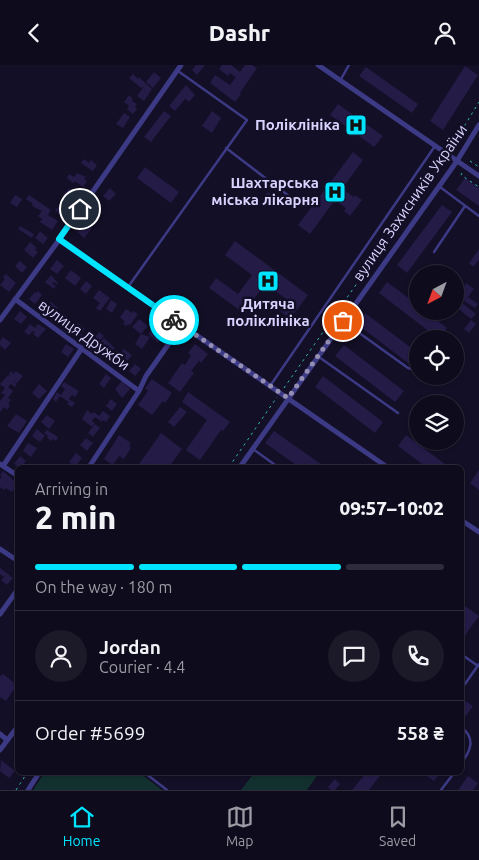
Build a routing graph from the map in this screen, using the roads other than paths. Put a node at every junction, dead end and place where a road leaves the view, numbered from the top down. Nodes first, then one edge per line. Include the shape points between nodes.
1 (318, 65) edge
2 (349, 65) edge
3 (179, 68) edge
4 (340, 80) junction
5 (479, 125) edge
6 (435, 146) junction
7 (226, 149) junction
8 (457, 161) junction
9 (478, 175) edge
10 (439, 187) junction
11 (302, 206) dead end
12 (465, 206) junction
13 (479, 216) edge
14 (59, 239) junction
15 (434, 252) dead end
16 (128, 287) junction
17 (15, 299) junction
18 (0, 320) edge
19 (343, 321) junction
20 (182, 325) junction
21 (82, 348) junction
22 (318, 356) junction
23 (409, 368) edge
24 (270, 386) junction
25 (139, 391) junction
26 (288, 398) junction
27 (398, 413) dead end
28 (253, 449) junction
29 (2, 465) edge
30 (90, 465) edge
31 (241, 465) edge
32 (275, 465) edge
33 (384, 465) edge
34 (15, 474) edge
35 (464, 522) edge
36 (479, 533) edge
37 (0, 549) edge
38 (15, 559) edge
39 (15, 593) edge
40 (0, 614) edge
41 (464, 656) edge
42 (478, 665) edge
43 (464, 682) edge
44 (15, 730) edge
45 (464, 730) edge
46 (0, 734) edge
47 (8, 739) junction
48 (0, 750) edge
49 (464, 759) edge
50 (38, 775) edge
51 (148, 775) edge
52 (452, 775) edge
53 (28, 790) edge
54 (167, 790) edge
55 (441, 790) edge

1 - 4 street
2 - 4 lane
3 - 7 lane via 247,121
3 - 14 street
4 - 6 street
5 - 8 street, вулиця Захисників України
6 - 8 street
6 - 24 lane
7 - 11 lane
7 - 16 lane
8 - 9 street
8 - 10 street, вулиця Захисників України
10 - 12 lane
10 - 19 street, вулиця Захисників України
12 - 13 lane
12 - 15 lane
14 - 16 street
14 - 17 street
16 - 20 street
17 - 18 street
17 - 21 street, вулиця Дружби
19 - 22 street, вулиця Захисників України
19 - 23 lane
20 - 24 street
20 - 25 street
21 - 25 street, вулиця Дружби
21 - 29 street
22 - 26 street, вулиця Захисників України
22 - 27 lane
24 - 26 street
25 - 30 street
26 - 28 street, вулиця Захисників України
26 - 33 street
28 - 31 street, вулиця Захисників України
28 - 32 lane
29 - 34 street
35 - 36 street
37 - 38 street
39 - 40 street
41 - 42 lane
42 - 43 lane
44 - 47 street
45 - 49 lane via 471,744
46 - 47 street
47 - 48 street
50 - 53 street
51 - 54 lane
52 - 55 lane

